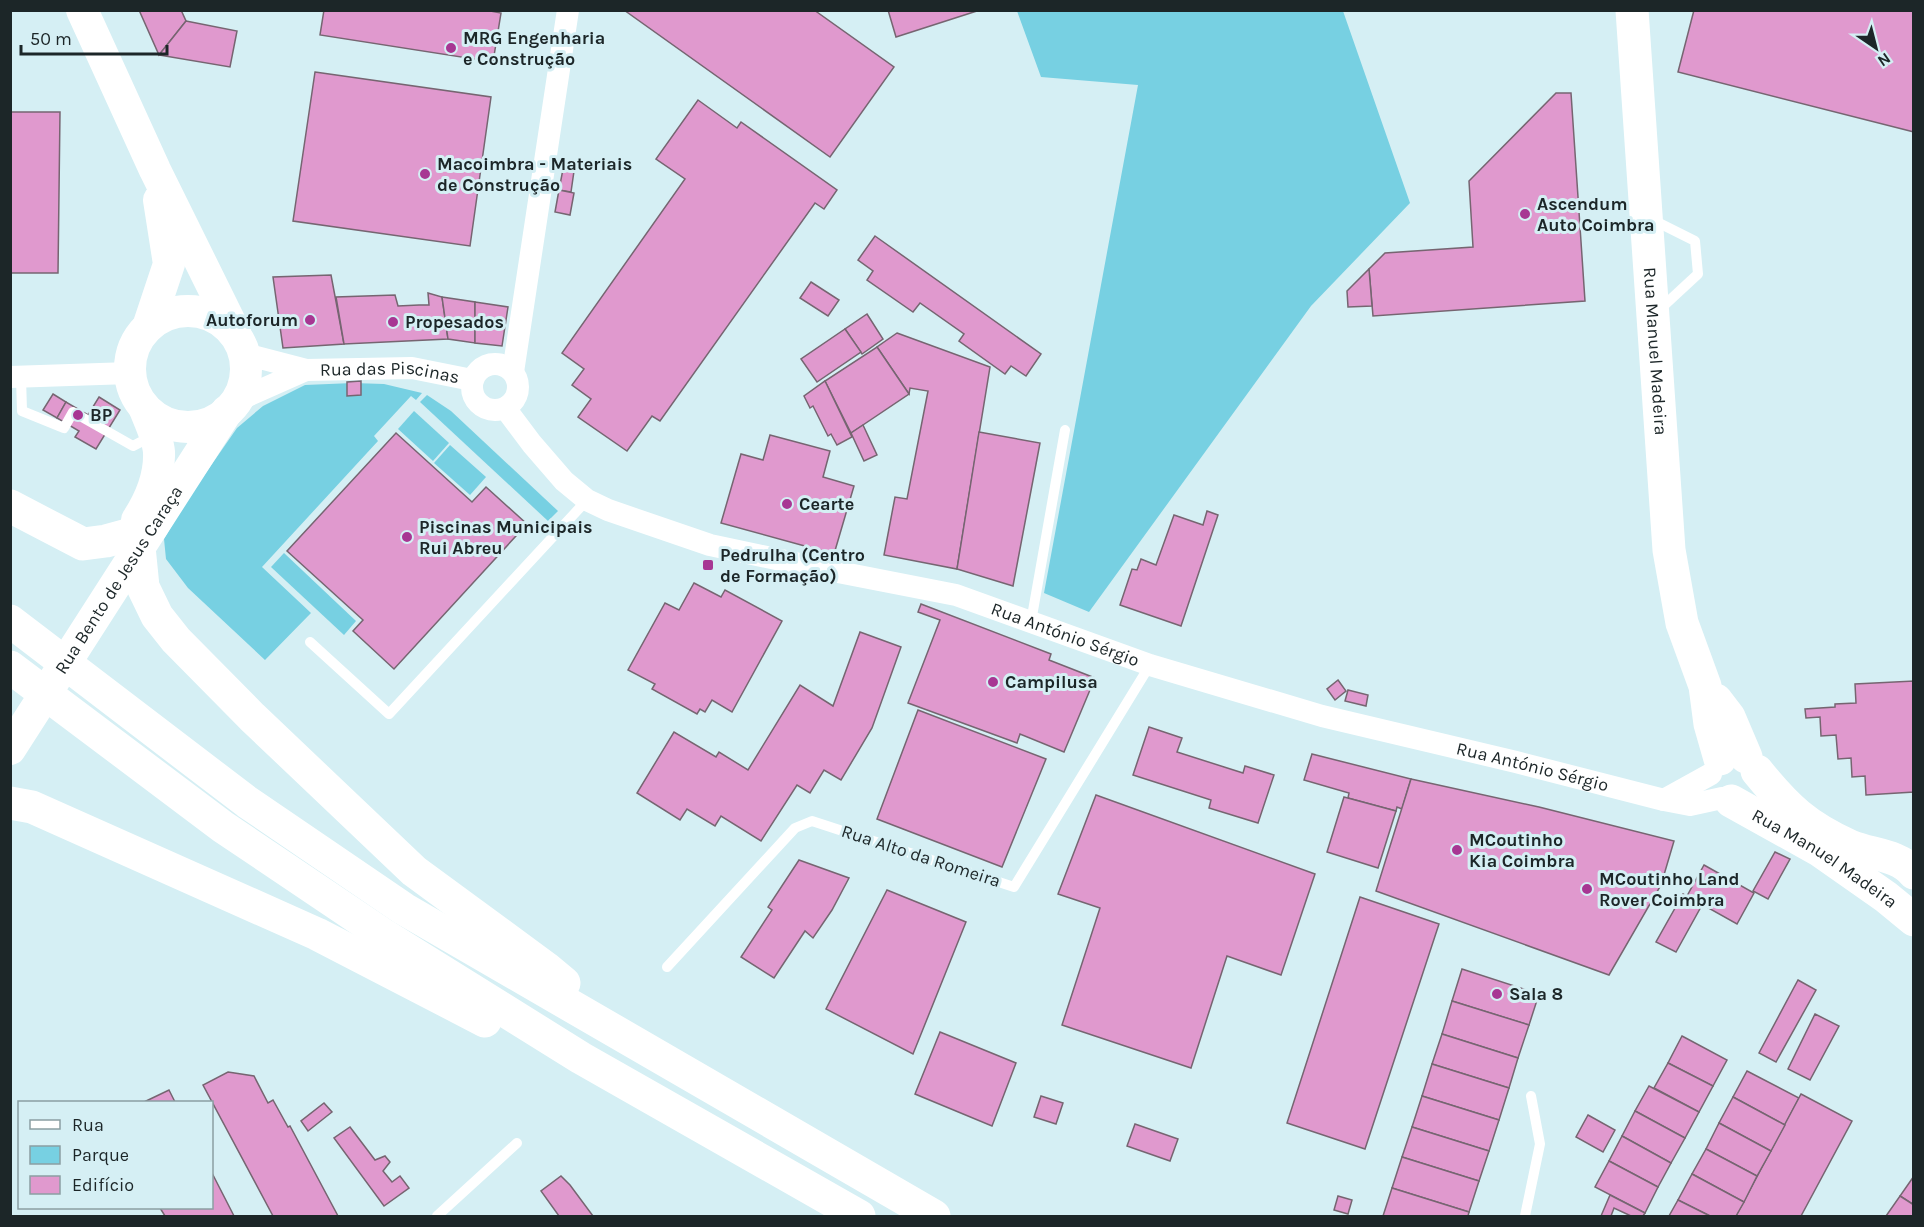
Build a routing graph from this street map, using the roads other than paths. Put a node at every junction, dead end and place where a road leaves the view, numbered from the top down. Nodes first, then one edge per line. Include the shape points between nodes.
1 (82, 10) edge
2 (568, 10) edge
3 (1632, 10) edge
4 (154, 170) junction
5 (1646, 216) junction
6 (1653, 315) junction
7 (148, 327) junction
8 (240, 345) junction
9 (306, 370) junction
10 (513, 372) junction
11 (130, 373) junction
12 (16, 377) edge
13 (472, 380) junction
14 (232, 406) junction
15 (505, 408) junction
16 (149, 421) junction
17 (1065, 429) dead end
18 (587, 500) junction
19 (10, 506) edge
20 (133, 541) junction
21 (90, 607) junction
22 (10, 621) edge
23 (1031, 622) junction
24 (310, 642) dead end
25 (1150, 665) junction
26 (10, 667) edge
27 (10, 714) edge
28 (10, 749) edge
29 (1731, 776) junction
30 (10, 803) edge
31 (1914, 873) edge
32 (1900, 894) edge
33 (1914, 920) edge
34 (667, 967) dead end
35 (628, 1040) junction
36 (580, 1058) junction
37 (1531, 1096) dead end
38 (517, 1143) dead end
39 (437, 1216) edge
40 (859, 1216) edge
41 (934, 1216) edge
42 (1525, 1216) edge

1 - 4 main road
2 - 10 street
3 - 5 main road, Rua Manuel Madeira
4 - 7 main road via 169,264
4 - 8 main road
5 - 6 main road, Rua Manuel Madeira
5 - 6 lane via 1695,241 1697,255 1698,274
6 - 29 main road, Rua Manuel Madeira via 1669,550 1682,622 1705,686 1729,717
7 - 8 main road via 165,315 184,310 204,313 222,321
7 - 11 main road via 137,340
8 - 9 street, Rua das Piscinas
8 - 14 main road via 246,378
9 - 13 street, Rua das Piscinas via 412,368
9 - 14 street, Rua das Piscinas
10 - 13 street via 503,365 490,364 479,369
10 - 15 street via 518,392 514,402
11 - 12 street
11 - 16 main road
12 - 16 lane via 22,411 64,428 73,412 133,446
13 - 15 street via 476,401 484,408
14 - 16 main road via 212,422 194,426 158,418
14 - 20 main road, Rua Bento de Jesus Caraça
15 - 18 street, Rua António Sérgio via 531,444
16 - 20 main road, Rua Bento de Jesus Caraça via 159,451 156,480
17 - 23 lane
18 - 23 street, Rua António Sérgio via 710,544 956,595
18 - 24 lane via 389,714
19 - 20 main road via 83,544
20 - 21 main road, Rua Bento de Jesus Caraça
20 - 35 main road via 143,587 157,616 252,717 414,871 546,968
21 - 27 main road, Rua Bento de Jesus Caraça
21 - 28 main road, Rua Bento de Jesus Caraça
22 - 35 main road via 247,802 404,909
23 - 25 street, Rua António Sérgio
25 - 29 street, Rua António Sérgio via 1322,716 1664,800
25 - 34 lane, Rua Alto da Romeira via 1014,887 813,821 795,828
26 - 36 main road via 223,827 382,934
29 - 31 main road, Rua Manuel Madeira via 1782,801 1813,827 1853,847 1893,858
29 - 32 main road, Rua Manuel Madeira via 1819,850
30 - 36 main road via 32,807 317,934 488,1023
32 - 33 main road, Rua Manuel Madeira
35 - 41 main road
36 - 40 main road
37 - 42 lane via 1540,1144
38 - 39 lane

